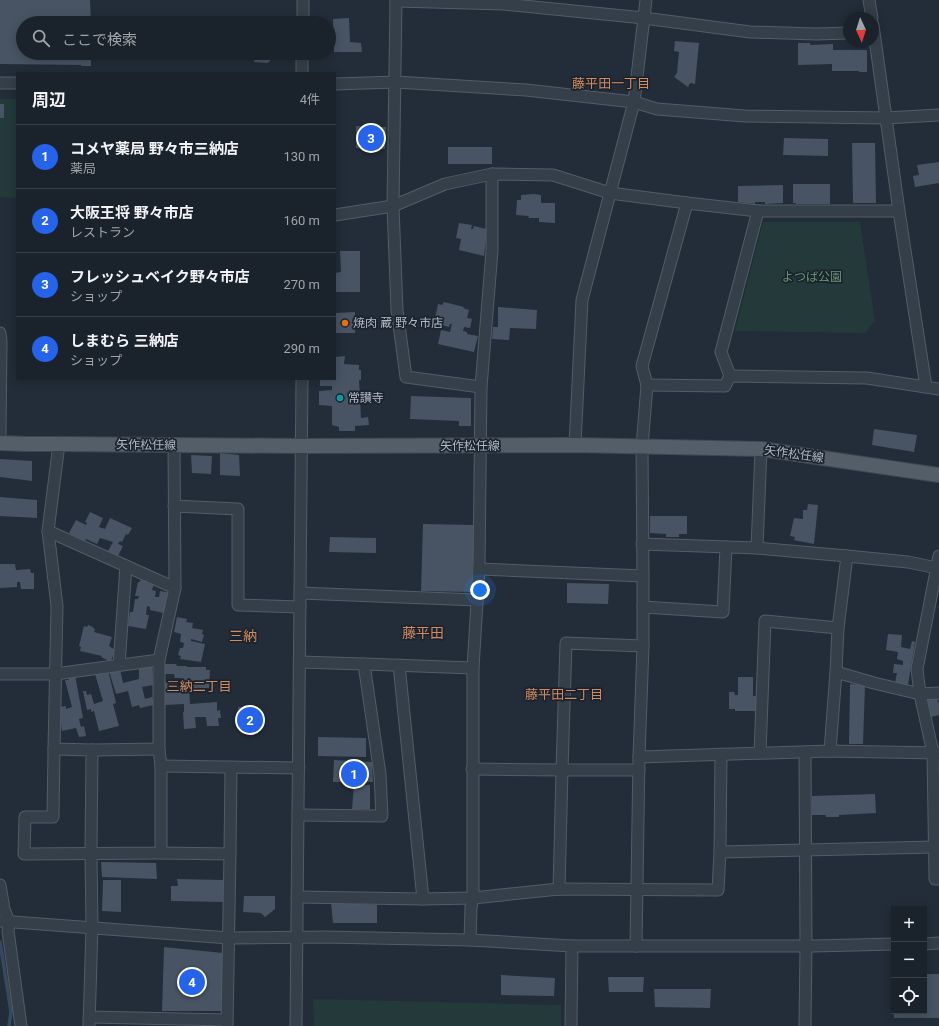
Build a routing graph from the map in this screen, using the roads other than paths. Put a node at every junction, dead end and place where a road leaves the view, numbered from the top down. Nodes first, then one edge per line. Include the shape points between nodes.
1 (303, 0) edge
2 (396, 0) edge
3 (646, 0) edge
4 (869, 0) edge
5 (871, 12) edge
6 (303, 16) edge
7 (644, 18) junction
8 (843, 32) edge
9 (876, 48) edge
10 (302, 60) edge
11 (302, 72) edge
12 (396, 82) junction
13 (16, 83) edge
14 (0, 84) edge
15 (336, 84) edge
16 (634, 102) junction
17 (939, 115) edge
18 (886, 118) junction
19 (492, 174) junction
20 (610, 193) junction
21 (687, 203) junction
22 (393, 206) junction
23 (758, 211) junction
24 (899, 211) junction
25 (336, 215) edge
26 (0, 334) edge
27 (730, 376) junction
28 (302, 380) edge
29 (647, 385) junction
30 (481, 387) junction
31 (926, 387) junction
32 (939, 389) edge
33 (0, 434) edge
34 (0, 443) edge
35 (59, 444) junction
36 (174, 445) junction
37 (575, 445) junction
38 (300, 446) junction
39 (480, 446) junction
40 (642, 447) junction
41 (761, 449) junction
42 (939, 475) edge
43 (174, 506) junction
44 (48, 531) junction
45 (642, 544) junction
46 (726, 547) junction
47 (757, 548) junction
48 (847, 556) junction
49 (939, 556) edge
50 (126, 566) junction
51 (937, 568) junction
52 (479, 569) junction
53 (643, 576) junction
54 (175, 588) junction
55 (300, 593) junction
56 (477, 600) junction
57 (934, 600) edge
58 (300, 607) junction
59 (643, 607) junction
60 (838, 628) junction
61 (643, 646) junction
62 (159, 660) junction
63 (300, 662) junction
64 (364, 664) junction
65 (119, 665) junction
66 (399, 666) junction
67 (473, 668) junction
68 (836, 672) junction
69 (0, 674) edge
70 (55, 674) junction
71 (939, 693) edge
72 (920, 694) junction
73 (54, 749) junction
74 (159, 749) junction
75 (92, 750) junction
76 (830, 751) junction
77 (805, 752) junction
78 (760, 753) junction
79 (936, 753) edge
80 (721, 754) junction
81 (639, 757) junction
82 (161, 766) junction
83 (231, 767) junction
84 (299, 768) junction
85 (472, 770) junction
86 (562, 770) junction
87 (640, 770) junction
88 (298, 815) junction
89 (934, 848) junction
90 (805, 850) junction
91 (720, 852) junction
92 (161, 853) junction
93 (91, 854) junction
94 (230, 854) junction
95 (939, 879) edge
96 (0, 885) edge
97 (559, 889) junction
98 (637, 890) junction
99 (297, 897) junction
100 (473, 898) junction
101 (424, 899) junction
102 (5, 922) edge
103 (92, 927) junction
104 (297, 937) junction
105 (229, 938) junction
106 (470, 940) junction
107 (939, 943) edge
108 (891, 944) edge
109 (927, 944) edge
110 (572, 946) junction
111 (636, 946) junction
112 (806, 946) junction
113 (89, 1022) edge
114 (156, 1022) edge
115 (227, 1023) edge
116 (21, 1026) edge
117 (296, 1026) edge
118 (571, 1026) edge
119 (805, 1026) edge

1 - 6 street
2 - 7 street via 504,4
2 - 12 street
3 - 7 street
4 - 5 street
7 - 8 street via 750,32
7 - 16 street
9 - 18 street
10 - 11 street
12 - 15 street
12 - 16 street via 526,90
12 - 22 street
13 - 14 street
16 - 18 street via 657,109 745,116
16 - 20 street
17 - 18 street
18 - 24 street
19 - 20 street via 553,175
19 - 22 street via 445,184
19 - 30 street via 492,251
20 - 21 street
20 - 37 street via 582,300
21 - 23 street
21 - 29 street via 642,366
22 - 25 street
22 - 30 street via 397,310 406,377
23 - 24 street
23 - 27 street via 722,352
24 - 31 street
26 - 33 street
27 - 29 street via 725,386
27 - 31 street via 866,378
28 - 38 street
29 - 40 street
30 - 39 street
31 - 32 street
34 - 35 main road, 矢作松任線
35 - 36 main road, 矢作松任線
35 - 44 street
36 - 38 main road, 矢作松任線
36 - 43 street
37 - 39 main road, 矢作松任線
37 - 40 main road, 矢作松任線
38 - 39 main road, 矢作松任線
38 - 55 street
39 - 52 street
40 - 41 main road, 矢作松任線
40 - 45 street
41 - 42 main road, 矢作松任線
41 - 47 street
43 - 54 street
43 - 58 street via 238,509 238,605
44 - 50 street
44 - 70 street via 57,606
45 - 46 street
45 - 53 street
46 - 47 street
46 - 59 street via 723,612
47 - 48 street
48 - 51 street via 908,562
48 - 60 street
49 - 51 street
50 - 54 street
50 - 65 street
51 - 57 street
52 - 53 street
52 - 56 street
53 - 59 street
54 - 62 street
55 - 56 street
55 - 58 street
56 - 67 street
57 - 72 street via 917,669
58 - 63 street
59 - 61 street
60 - 68 street
60 - 78 street via 765,621
61 - 81 street
61 - 86 street via 566,643
62 - 65 street
62 - 74 street
63 - 64 street
63 - 84 street
64 - 66 street
64 - 88 street via 380,774 382,816
65 - 70 street
66 - 67 street
66 - 101 street
67 - 85 street
68 - 72 street
68 - 76 street
69 - 70 street
70 - 73 street
71 - 72 street
72 - 79 street
73 - 75 street
73 - 93 street via 52,817 25,817 24,854
74 - 75 street
74 - 82 street
75 - 93 street
76 - 77 street
76 - 79 street
77 - 78 street
77 - 90 street
78 - 80 street
79 - 89 street
80 - 81 street
80 - 91 street
81 - 87 street
82 - 83 street
82 - 92 street
83 - 84 street
83 - 94 street
84 - 88 street
85 - 86 street
85 - 100 street
86 - 87 street
86 - 97 street
87 - 98 street
88 - 99 street
89 - 90 street
89 - 95 street via 935,879
90 - 91 street
90 - 112 street
91 - 98 street via 718,890
92 - 93 street
92 - 94 street
93 - 103 street
94 - 105 street
96 - 102 street
97 - 98 street
97 - 100 street
98 - 111 street
99 - 101 street
99 - 104 street
100 - 101 street
100 - 106 street
102 - 103 street
102 - 116 street
103 - 105 street
103 - 113 street
104 - 105 street
104 - 106 street
104 - 117 street
105 - 115 street
106 - 110 street
107 - 109 street
108 - 112 street
110 - 111 street
110 - 118 street
111 - 112 street
112 - 119 street
113 - 114 street
114 - 115 street

